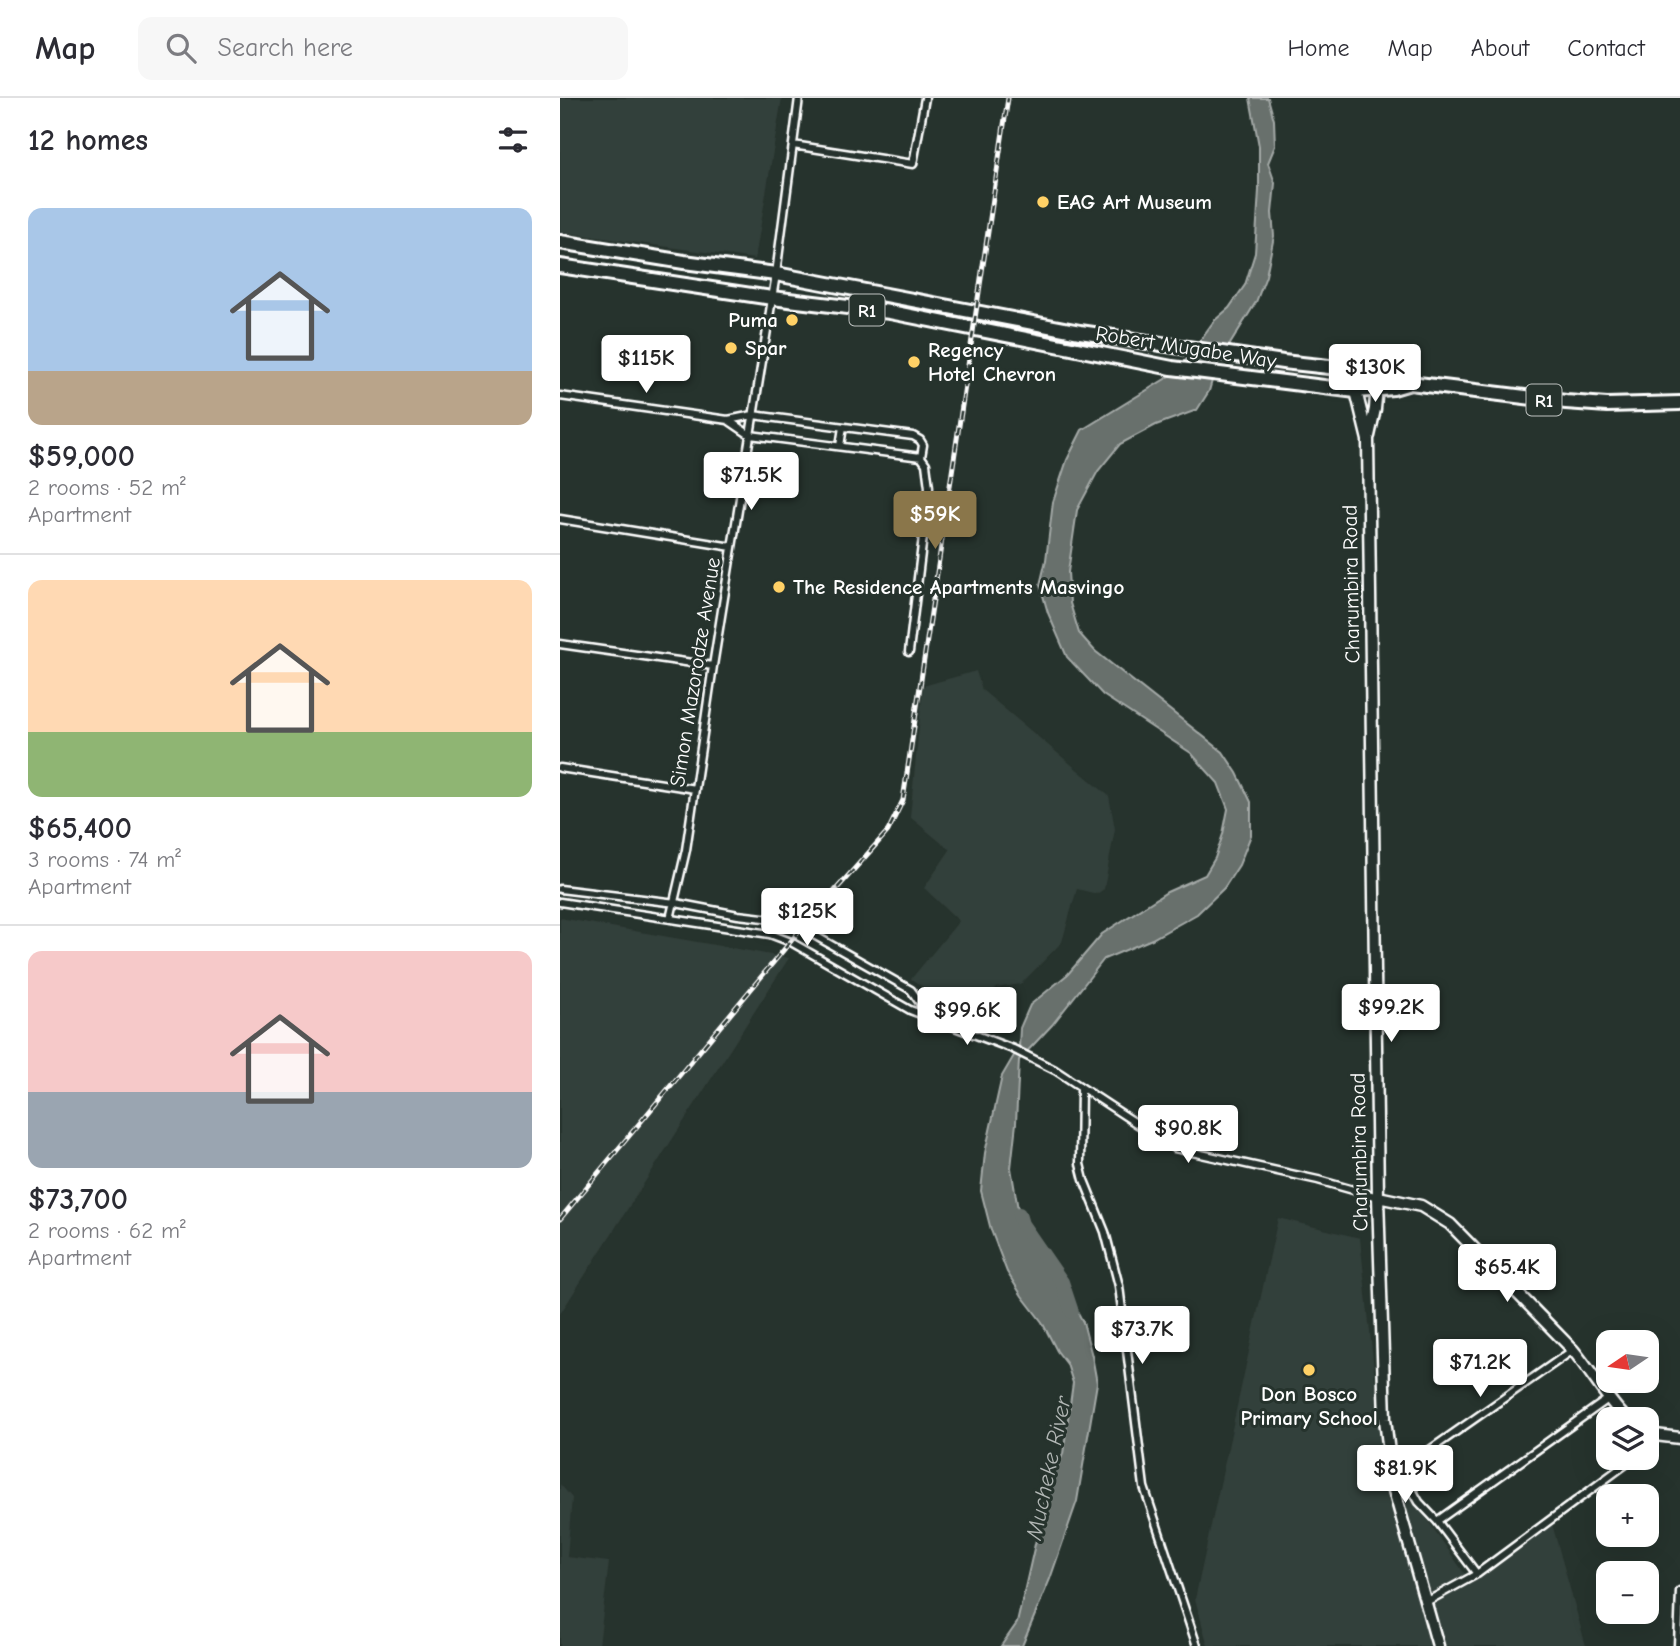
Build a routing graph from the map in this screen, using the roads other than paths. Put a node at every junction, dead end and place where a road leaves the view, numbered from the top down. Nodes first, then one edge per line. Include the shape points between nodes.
1 (799, 98) edge
2 (925, 98) edge
3 (793, 145) junction
4 (560, 242) edge
5 (560, 267) edge
6 (776, 274) junction
7 (772, 298) junction
8 (1357, 371) junction
9 (1378, 373) junction
10 (1410, 383) junction
11 (1378, 390) junction
12 (1356, 391) junction
13 (560, 397) edge
14 (1680, 403) edge
15 (753, 415) junction
16 (728, 421) junction
17 (843, 427) junction
18 (750, 435) junction
19 (1368, 440) junction
20 (840, 446) junction
21 (921, 457) junction
22 (560, 519) edge
23 (732, 547) junction
24 (560, 643) edge
25 (909, 652) dead end
26 (713, 666) junction
27 (560, 768) edge
28 (695, 789) junction
29 (560, 890) edge
30 (560, 902) edge
31 (676, 903) junction
32 (670, 919) junction
33 (931, 1019) junction
34 (1081, 1087) junction
35 (1378, 1197) junction
36 (1573, 1350) junction
37 (1608, 1399) junction
38 (1615, 1407) edge
39 (1659, 1436) edge
40 (1680, 1438) edge
41 (1390, 1466) junction
42 (1401, 1470) junction
43 (1618, 1470) edge
44 (1437, 1521) junction
45 (1477, 1574) junction
46 (1680, 1591) edge
47 (1426, 1602) junction
48 (1197, 1646) edge
49 (1438, 1646) edge
50 (1678, 1646) edge

1 - 3 street, Simon Mazorodze Avenue
2 - 3 street via 912,164
3 - 6 street, Simon Mazorodze Avenue
4 - 6 highway, Robert Mugabe Way / R1
5 - 7 highway, Robert Mugabe Way / R1
6 - 7 street, Simon Mazorodze Avenue
6 - 8 highway, Robert Mugabe Way / R1 via 1080,332
7 - 12 highway, Robert Mugabe Way / R1 via 890,313 1172,368
7 - 15 street, Simon Mazorodze Avenue
8 - 9 highway, Robert Mugabe Way / R1
8 - 12 street, Charumbira Road
9 - 10 highway, Robert Mugabe Way / R1 via 1394,374
9 - 11 street, Charumbira Road
10 - 11 highway, Robert Mugabe Way / R1
10 - 14 highway, R1 via 1580,403
11 - 12 highway, Robert Mugabe Way / R1
11 - 19 street, Charumbira Road
12 - 19 street, Charumbira Road
13 - 16 street
15 - 16 street
15 - 17 street
15 - 18 street, Simon Mazorodze Avenue
16 - 18 street
17 - 20 street
17 - 21 street via 914,436 923,445
18 - 20 street
18 - 23 street, Simon Mazorodze Avenue
19 - 35 street, Charumbira Road
20 - 21 street
21 - 25 street via 929,487
22 - 23 street
23 - 26 street, Simon Mazorodze Avenue
24 - 26 street
26 - 28 street, Simon Mazorodze Avenue
27 - 28 street
28 - 31 street, Simon Mazorodze Avenue
29 - 31 street
30 - 32 street
31 - 32 street, Simon Mazorodze Avenue
31 - 33 street via 789,921 911,990
32 - 33 street via 776,936
33 - 34 street via 1013,1049
34 - 35 street via 1174,1148
34 - 48 street via 1080,1164 1119,1286 1144,1487
35 - 36 street via 1422,1206 1450,1224
35 - 41 street, Charumbira Road
36 - 37 street
36 - 42 street
37 - 38 street
37 - 44 street
39 - 40 street
41 - 42 street
41 - 47 street, Charumbira Road
42 - 44 street via 1419,1502
43 - 45 street
44 - 45 street
45 - 47 street
46 - 50 street
47 - 49 street, Charumbira Road

